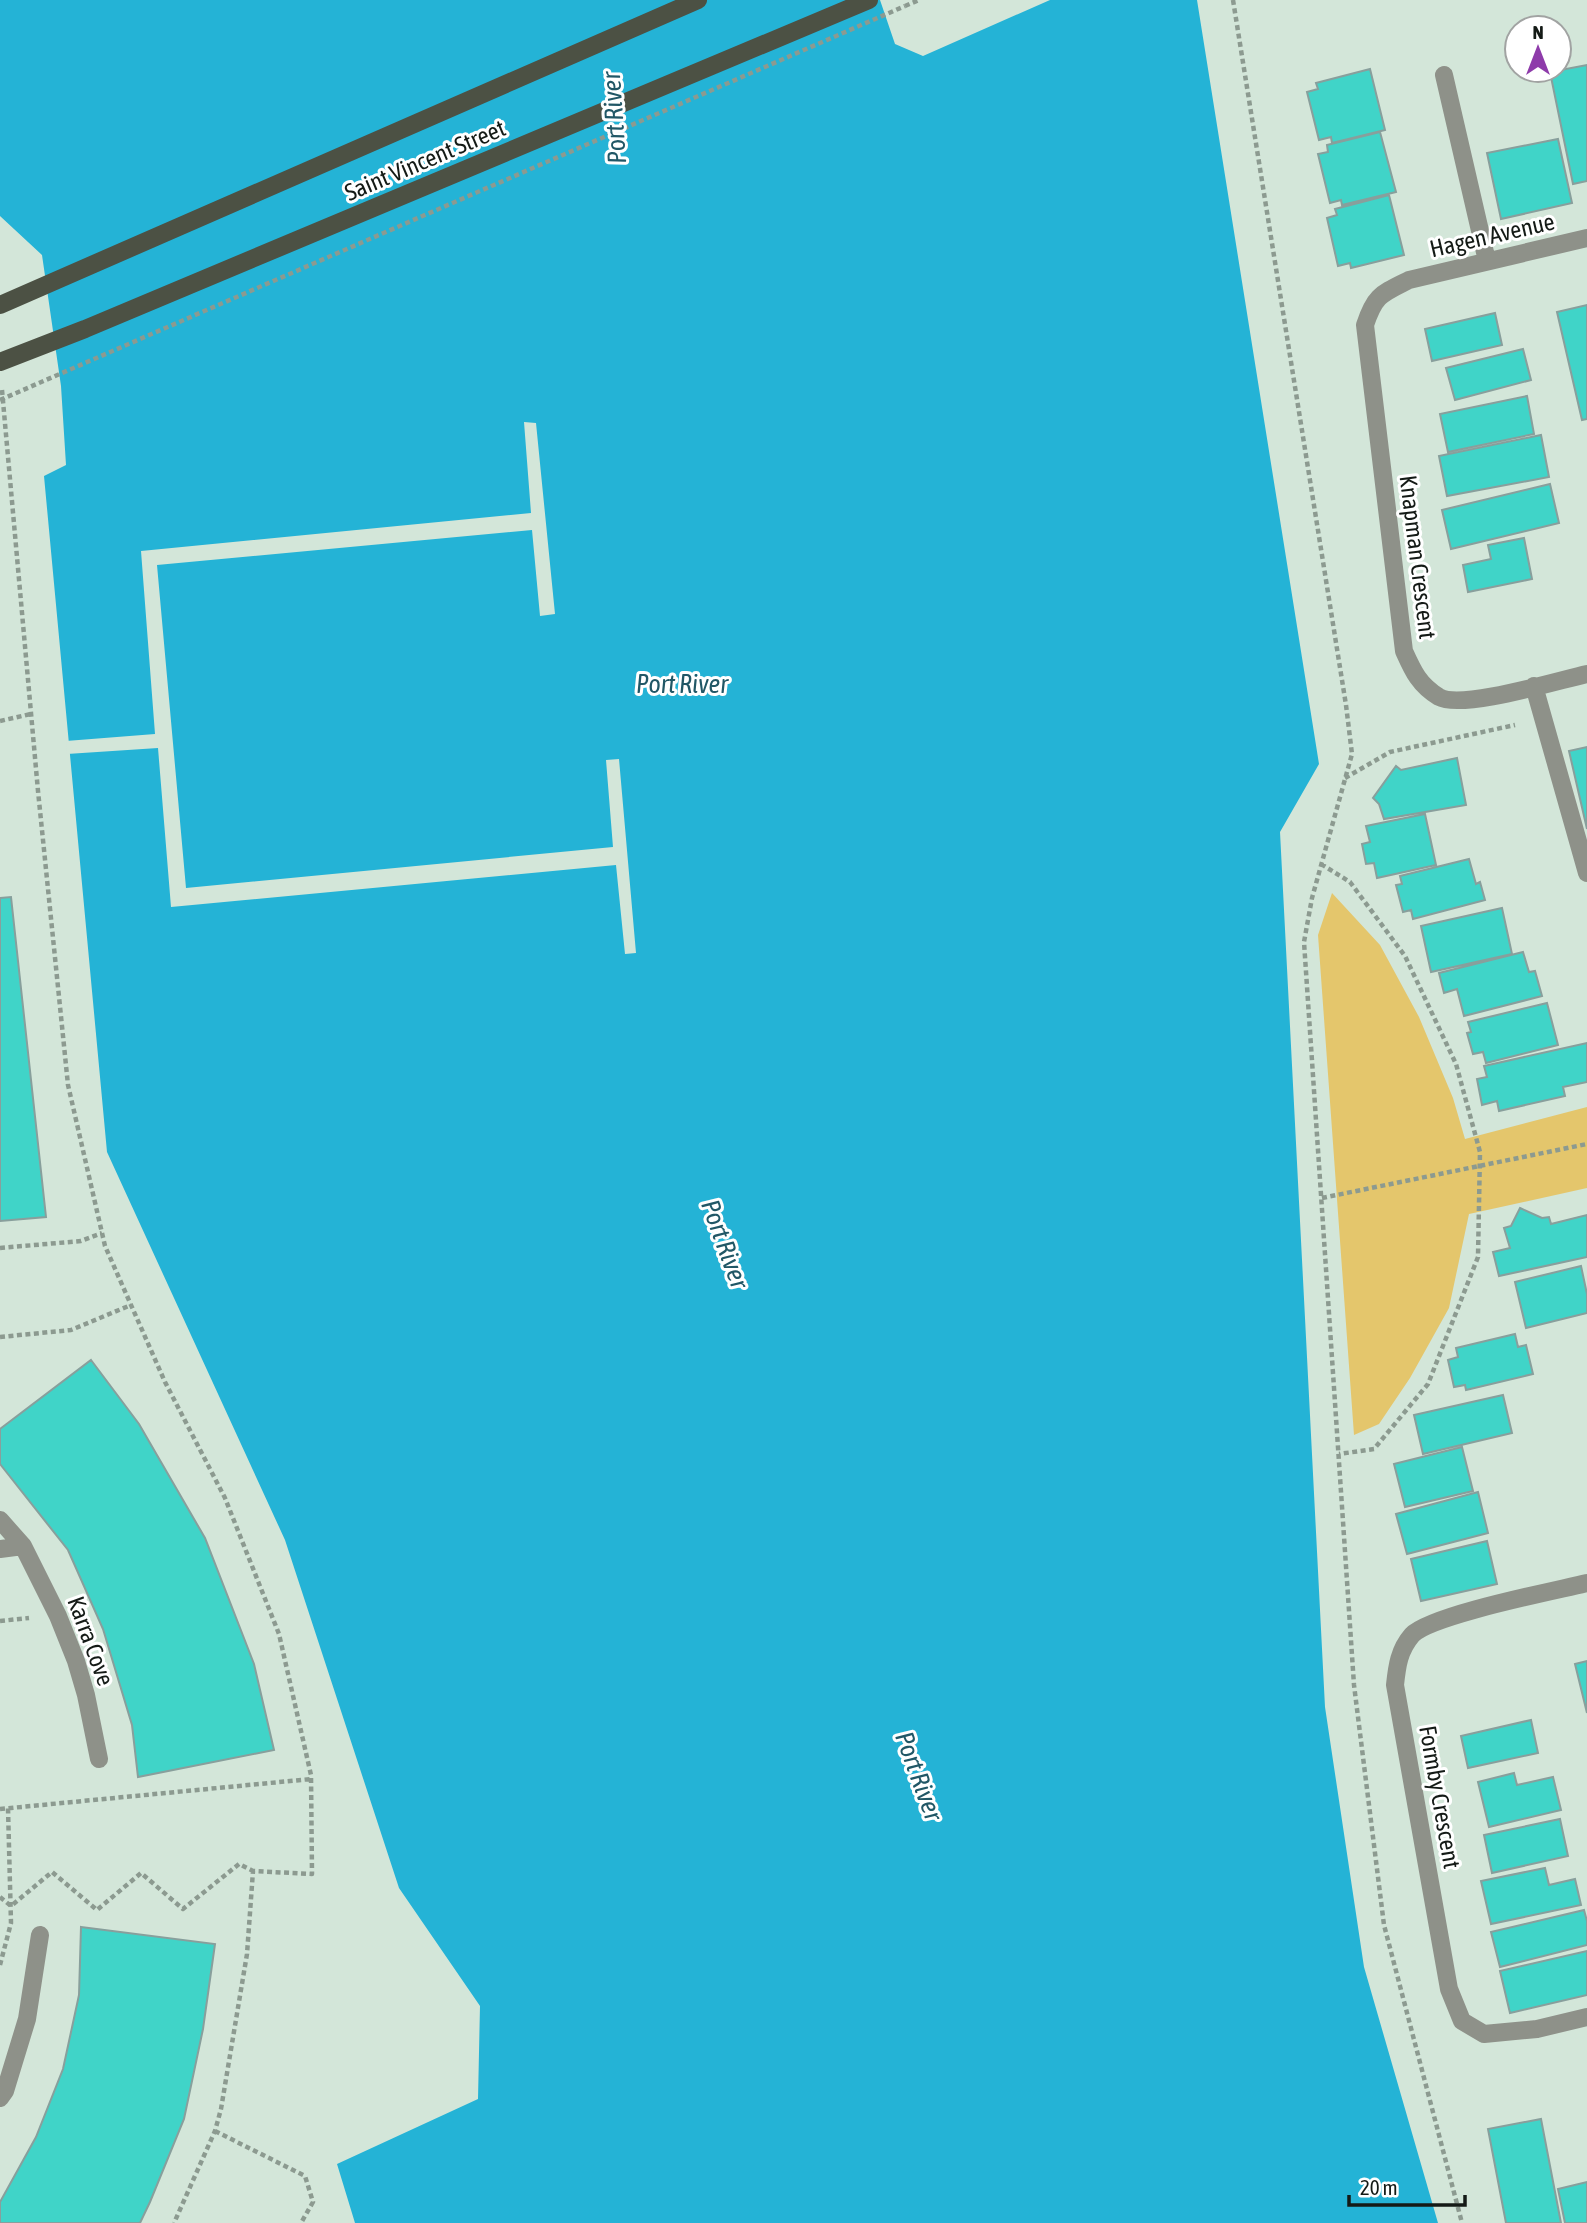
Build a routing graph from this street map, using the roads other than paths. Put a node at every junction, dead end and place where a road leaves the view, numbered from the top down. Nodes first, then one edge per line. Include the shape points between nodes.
1 (698, 0) edge
2 (869, 0) edge
3 (1444, 75) dead end
4 (1587, 238) edge
5 (1487, 261) junction
6 (1409, 280) joint
7 (0, 305) edge
8 (0, 362) edge
9 (1587, 674) edge
10 (1534, 686) junction
11 (1587, 873) edge
12 (0, 1520) edge
13 (23, 1546) junction
14 (0, 1549) edge
15 (1587, 1583) edge
16 (99, 1759) dead end
17 (40, 1935) dead end
18 (1587, 2017) edge
19 (0, 2098) edge

1 - 7 main road, Saint Vincent Street
2 - 8 main road, Saint Vincent Street
3 - 5 street
4 - 5 street, Hagen Avenue
5 - 6 street, Hagen Avenue
6 - 10 street, Knapman Crescent via 1372,303 1365,325 1404,651 1418,681 1441,699 1471,701
9 - 10 street, Knapman Crescent
10 - 11 street
12 - 13 street, Karra Cove
13 - 14 street
13 - 16 street, Karra Cove via 76,1661
15 - 18 street, Formby Crescent via 1445,1618 1414,1633 1398,1656 1395,1685 1449,1989 1462,2021 1484,2034 1537,2029
17 - 19 street via 27,2019

